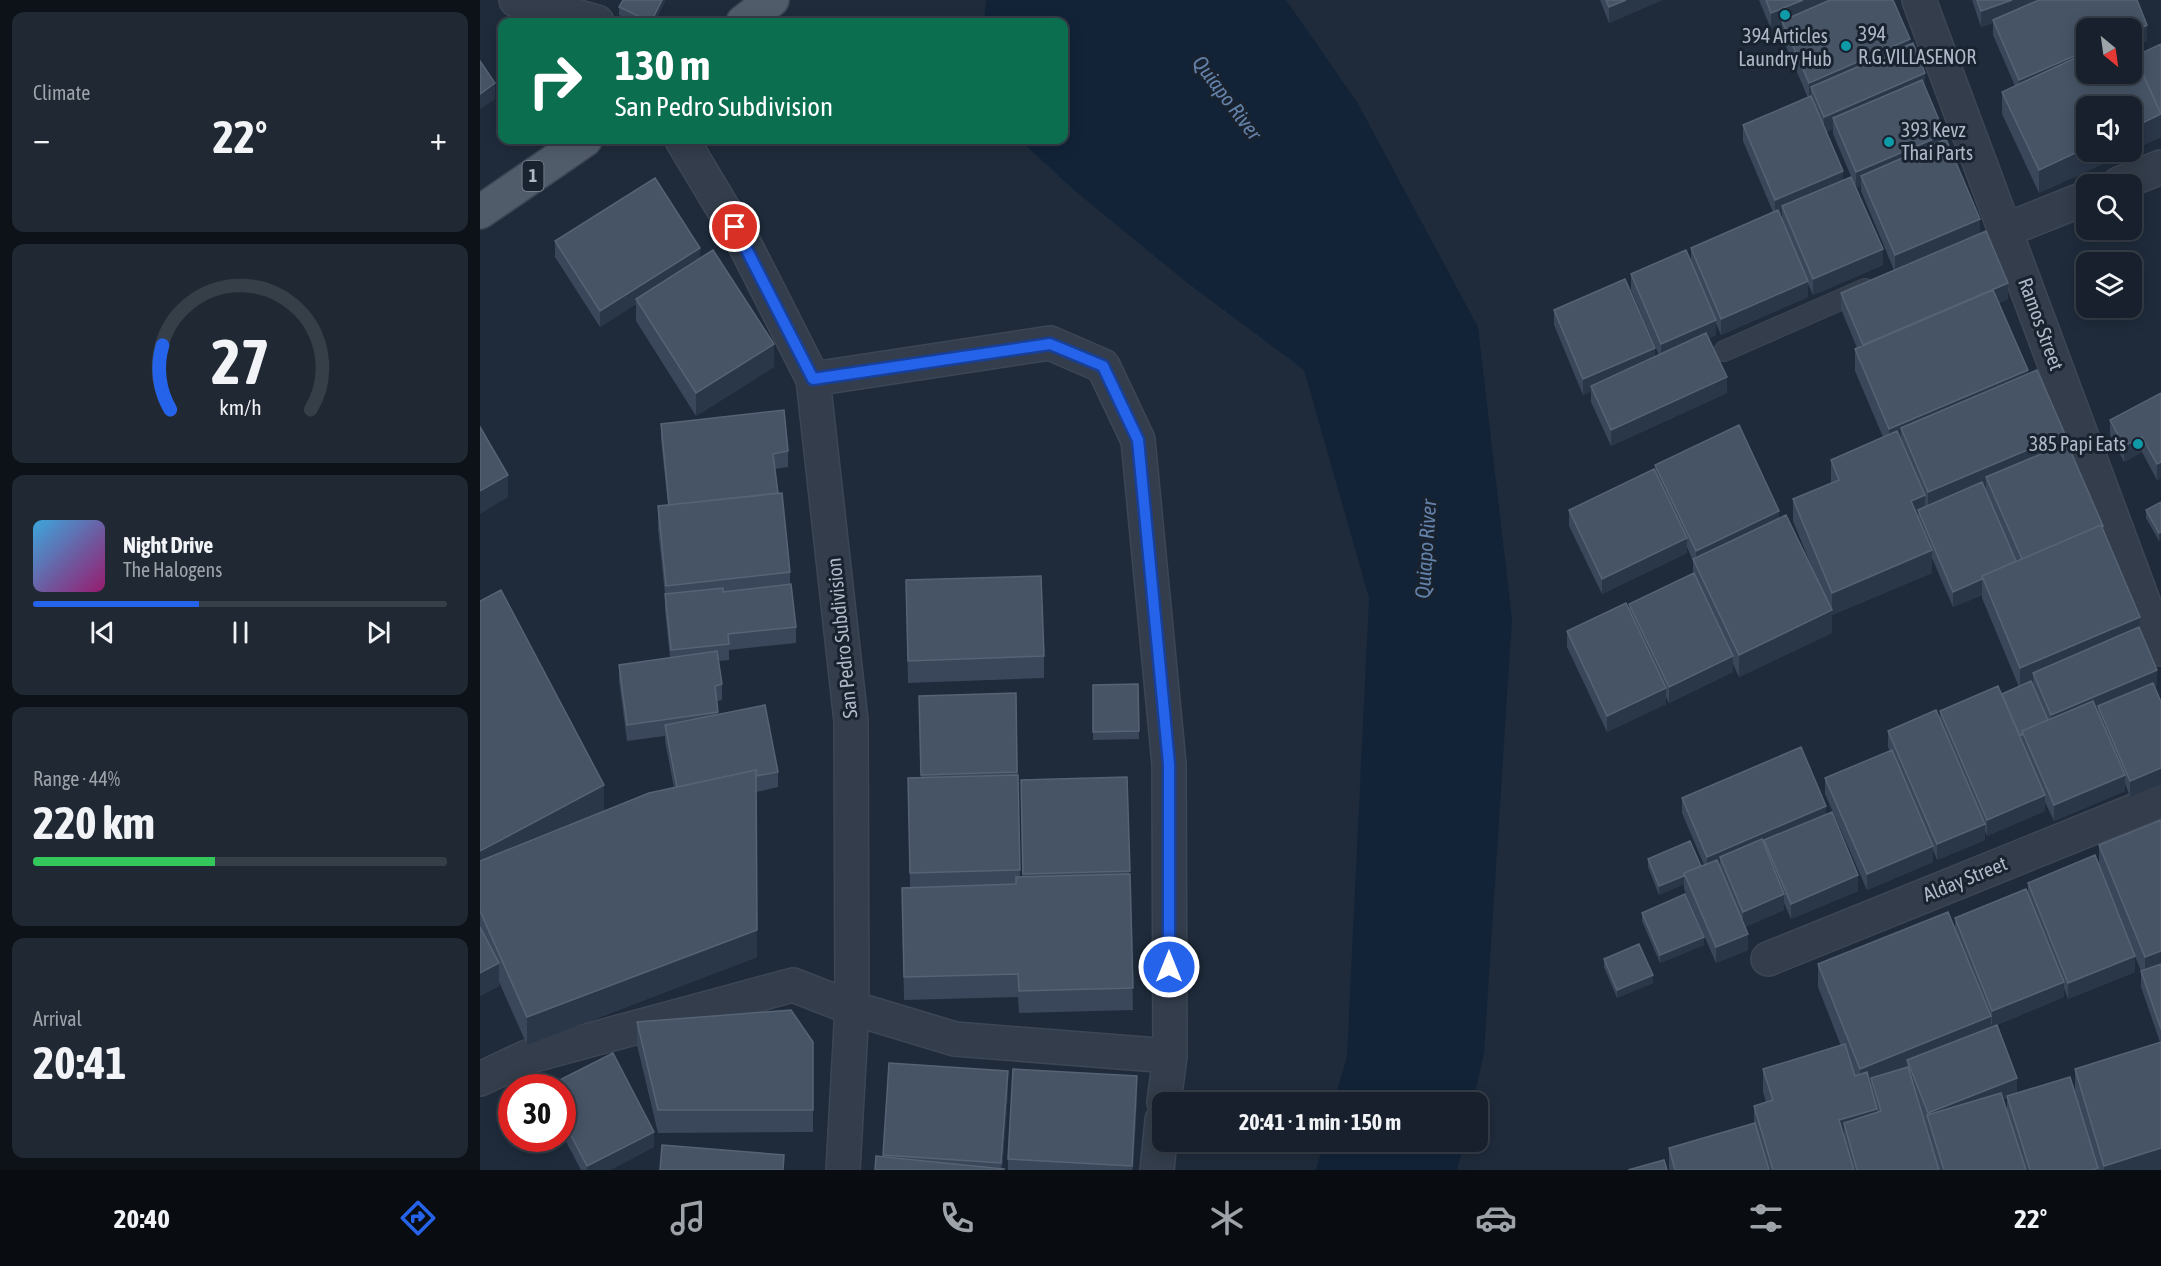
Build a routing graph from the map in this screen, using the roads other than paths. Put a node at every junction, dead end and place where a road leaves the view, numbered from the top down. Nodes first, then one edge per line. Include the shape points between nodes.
1 (516, 0) edge
2 (772, 0) edge
3 (1919, 0) edge
4 (582, 18) edge
5 (748, 18) edge
6 (579, 144) edge
7 (684, 144) edge
8 (2161, 167) edge
9 (2142, 175) edge
10 (2076, 202) edge
11 (480, 212) edge
12 (1996, 235) junction
13 (1878, 284) edge
14 (1724, 351) dead end
15 (813, 379) junction
16 (2161, 650) edge
17 (2161, 800) edge
18 (1768, 959) dead end
19 (852, 1008) junction
20 (1170, 1056) junction
21 (480, 1079) edge
22 (1165, 1092) edge
23 (1159, 1152) edge
24 (843, 1170) edge
25 (1157, 1170) edge

1 - 4 street
2 - 5 main road
3 - 12 street, Ramos Street
6 - 11 main road, 1
7 - 15 street, San Pedro Subdivision via 745,245
8 - 9 street
10 - 12 street
12 - 16 street, Ramos Street
13 - 14 lane
15 - 19 street, San Pedro Subdivision via 851,721
15 - 20 street via 1050,344 1103,366 1138,440 1169,764
17 - 18 street, Alday Street
19 - 20 street via 955,1039
19 - 21 street via 793,985 527,1057
19 - 24 street, San Pedro Subdivision
20 - 22 street
23 - 25 street

